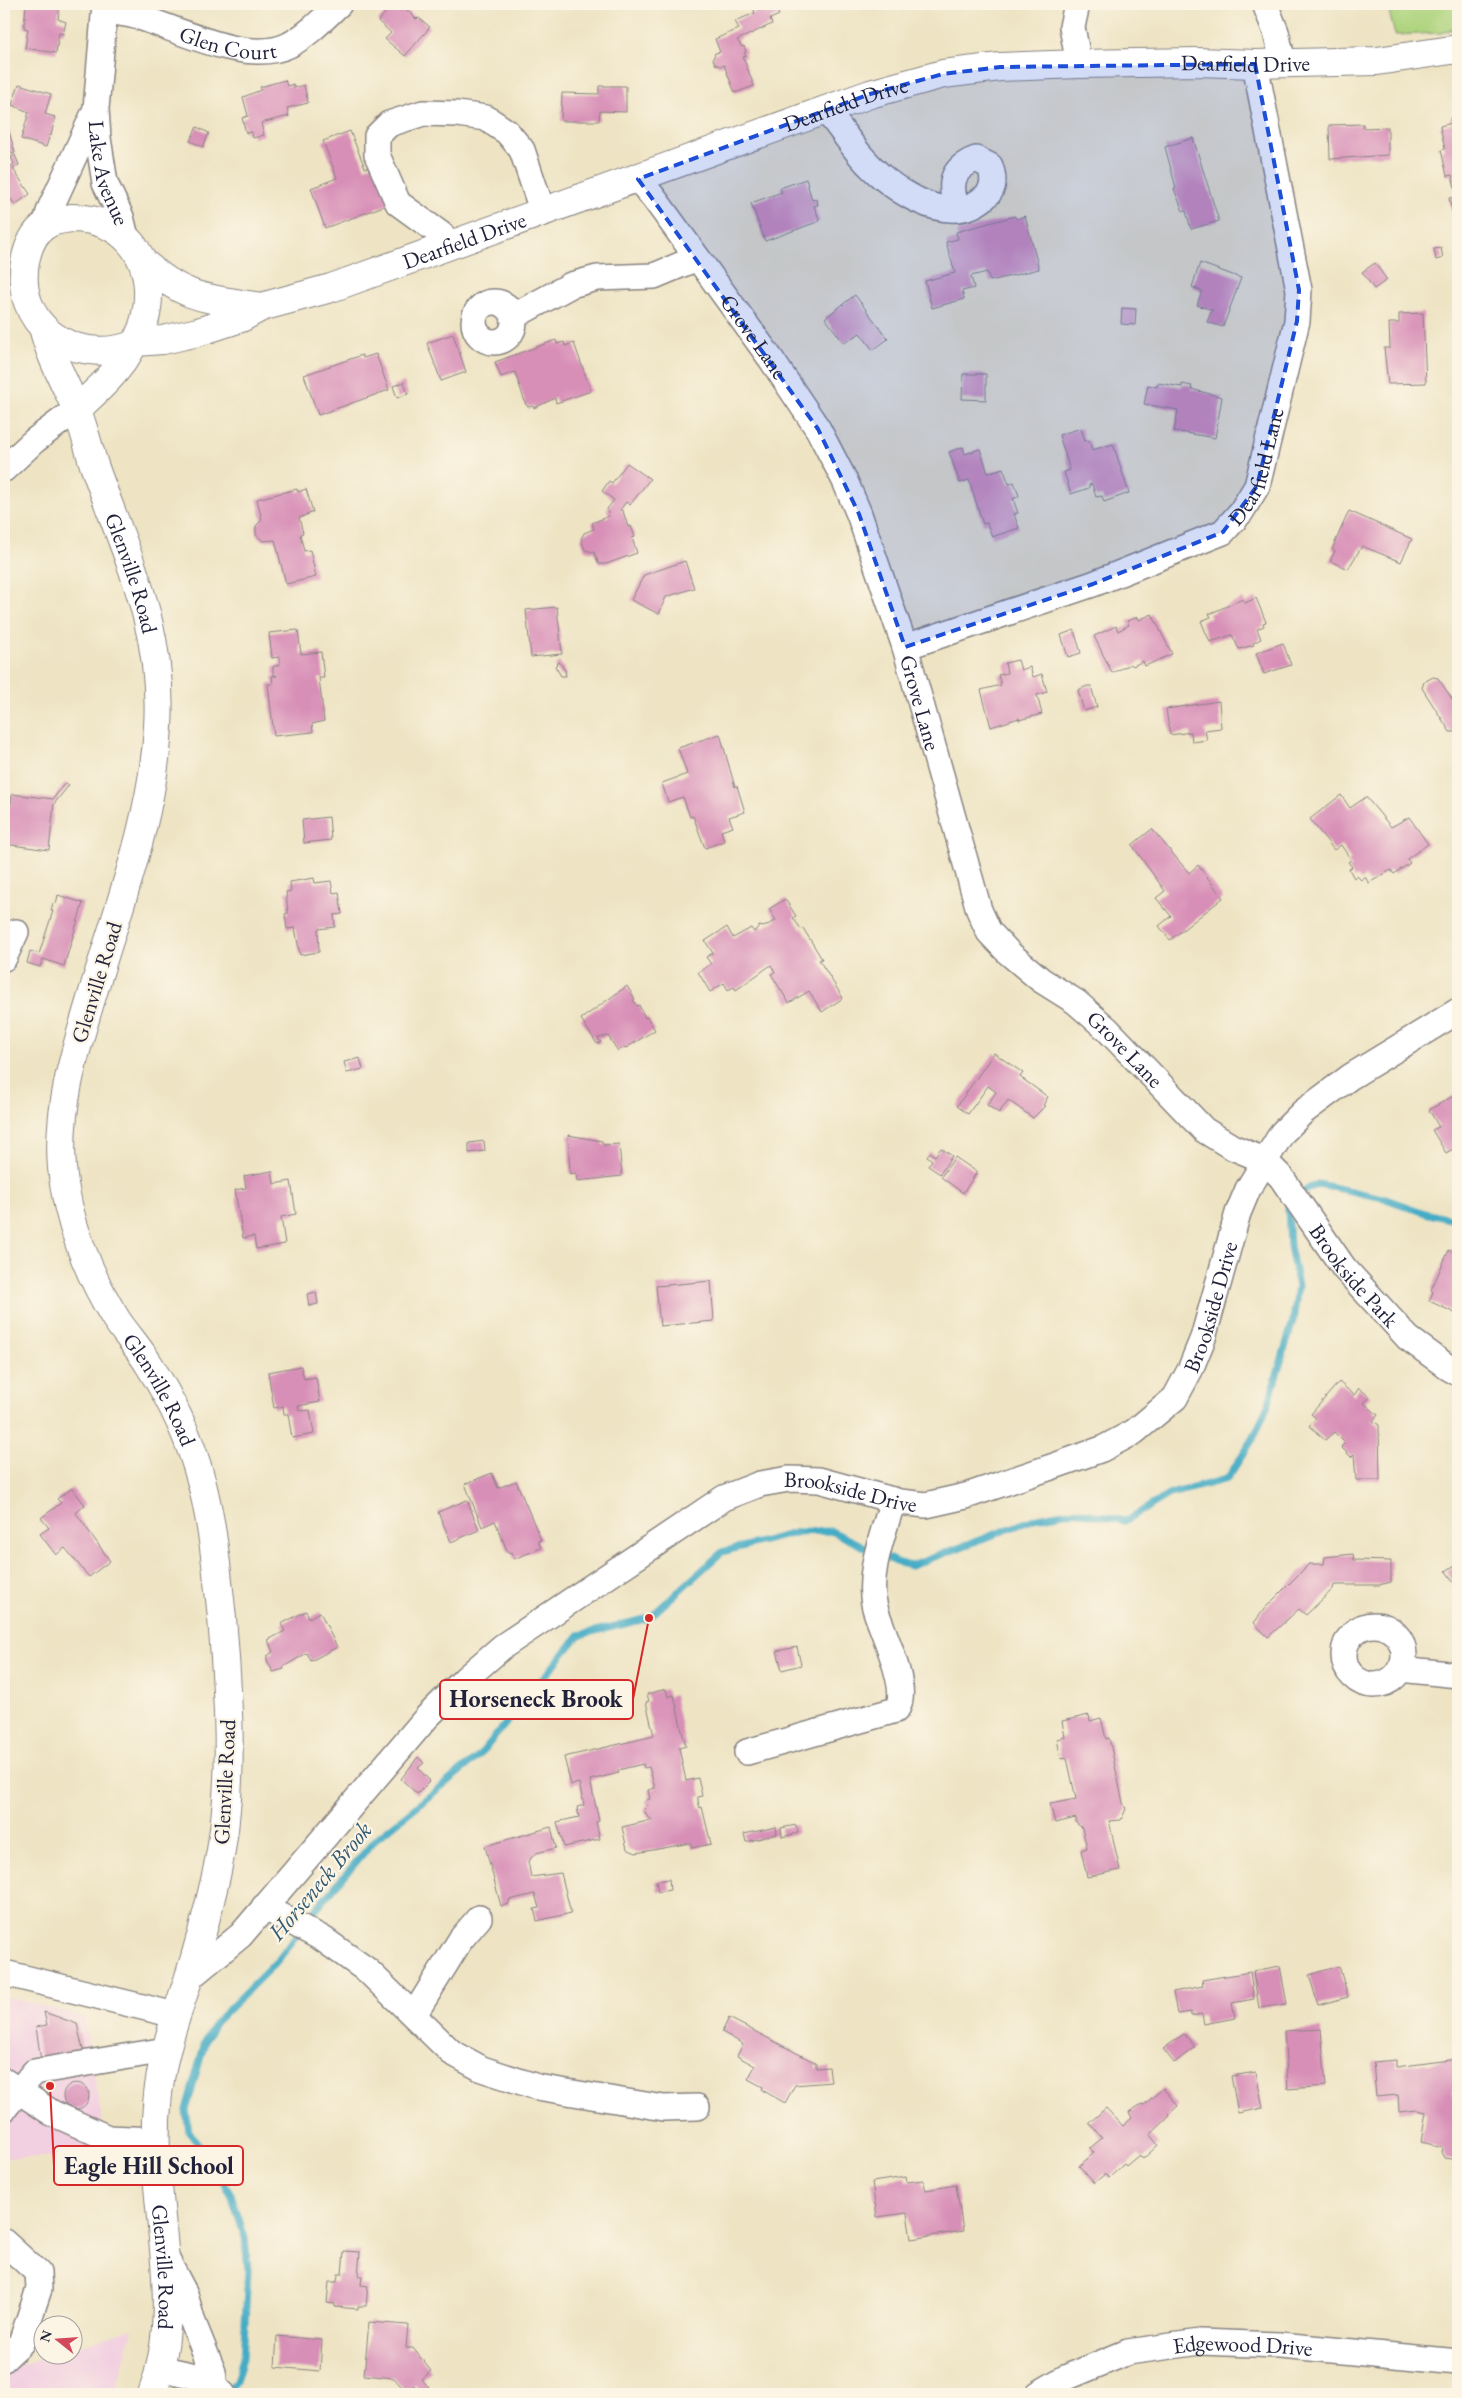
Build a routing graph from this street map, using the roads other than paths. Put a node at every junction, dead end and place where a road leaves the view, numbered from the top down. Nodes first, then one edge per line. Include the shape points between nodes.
1 (339, 4) edge
2 (1077, 4) edge
3 (1265, 4) edge
4 (105, 7) edge
5 (1458, 49) edge
6 (1283, 62) junction
7 (1079, 64) junction
8 (1255, 64) junction
9 (96, 109) junction
10 (826, 111) junction
11 (638, 180) junction
12 (957, 209) dead end
13 (543, 213) junction
14 (38, 233) junction
15 (126, 237) junction
16 (446, 247) junction
17 (4, 254) edge
18 (697, 258) junction
19 (144, 263) junction
20 (4, 296) edge
21 (261, 307) junction
22 (514, 316) dead end
23 (39, 321) junction
24 (135, 343) junction
25 (77, 409) junction
26 (4, 468) edge
27 (906, 647) junction
28 (16, 932) dead end
29 (4, 958) edge
30 (1458, 1011) edge
31 (1273, 1168) junction
32 (1458, 1373) edge
33 (893, 1500) junction
34 (1400, 1669) dead end
35 (1458, 1675) edge
36 (747, 1752) dead end
37 (264, 1907) junction
38 (479, 1918) dead end
39 (4, 1973) edge
40 (189, 1978) junction
41 (176, 2015) junction
42 (414, 2015) junction
43 (166, 2050) junction
44 (8, 2094) edge
45 (697, 2107) dead end
46 (155, 2140) junction
47 (4, 2242) edge
48 (165, 2256) junction
49 (4, 2359) edge
50 (1458, 2362) edge
51 (161, 2369) junction
52 (219, 2390) edge
53 (152, 2394) edge
54 (1038, 2394) edge

1 - 4 street, Glen Court via 288,46 258,52 222,45
2 - 7 street via 1072,27
3 - 6 street
4 - 9 street, Lake Avenue
5 - 6 main road, Dearfield Drive via 1377,61
6 - 8 main road, Dearfield Drive
7 - 8 main road, Dearfield Drive
7 - 10 main road, Dearfield Drive via 1000,67 943,74 870,94
8 - 27 street, Dearfield Lane via 1298,290 1297,321 1257,486 1223,532 1092,584
9 - 14 street, Lake Avenue
9 - 15 street, Lake Avenue via 105,183
10 - 11 main road, Dearfield Drive
10 - 12 street via 880,175 916,200 938,209
11 - 13 main road, Dearfield Drive
11 - 18 street, Grove Lane
13 - 16 main road, Dearfield Drive
13 - 16 street via 522,150 507,132 486,118 423,113 389,124 377,136 377,155 388,184 398,203 442,235
14 - 15 main road via 72,218 94,220 114,227
14 - 17 main road
14 - 23 main road via 24,266 24,279
15 - 19 main road
16 - 21 main road, Dearfield Drive via 331,288
18 - 22 street via 654,276 598,278 571,285
18 - 27 street, Grove Lane via 818,429 859,514
19 - 21 main road, Dearfield Drive via 182,290 201,298
19 - 24 main road via 148,301
20 - 23 main road
21 - 24 main road, Dearfield Drive via 241,318 198,332
23 - 24 main road via 67,346 80,350 108,352
23 - 25 main road, Glenville Road via 63,384
24 - 25 main road via 99,389
25 - 26 street
25 - 40 main road, Glenville Road via 151,624 159,697 158,734 144,819 70,1070 61,1118 62,1167 69,1210 84,1254 116,1318 173,1405 188,1438 210,1516 227,1691 227,1810 217,1872
27 - 31 street, Grove Lane via 989,932 1041,980 1076,1002 1107,1029 1204,1130
28 - 29 street
30 - 31 street, Brookside Drive via 1350,1077 1303,1112 1282,1133
31 - 32 street, Brookside Park via 1344,1268 1408,1338
31 - 33 street, Brookside Drive via 1248,1189 1238,1213 1203,1338 1176,1398 1134,1432 1102,1449 966,1496 926,1505
33 - 36 street via 873,1582 873,1597 897,1673 898,1707
33 - 37 street, Brookside Drive via 819,1480 789,1479 760,1484 724,1498 689,1520 502,1647 465,1678 427,1717
34 - 35 street
37 - 40 street, Brookside Drive via 241,1935
37 - 42 street via 315,1935 368,1971
38 - 42 street via 461,1939
39 - 41 street
40 - 41 main road, Glenville Road
41 - 43 main road, Glenville Road
42 - 45 street via 451,2052 482,2069 547,2088 664,2108
43 - 44 street via 34,2072
43 - 46 main road, Glenville Road via 156,2108
44 - 46 street via 108,2138
46 - 48 main road, Glenville Road
47 - 49 street via 38,2273 40,2290 21,2343
48 - 51 main road, Glenville Road via 167,2314
48 - 52 street via 185,2294
50 - 54 street, Edgewood Drive via 1280,2345 1200,2342 1128,2352 1064,2378
51 - 52 street via 202,2378
51 - 53 main road, Glenville Road

